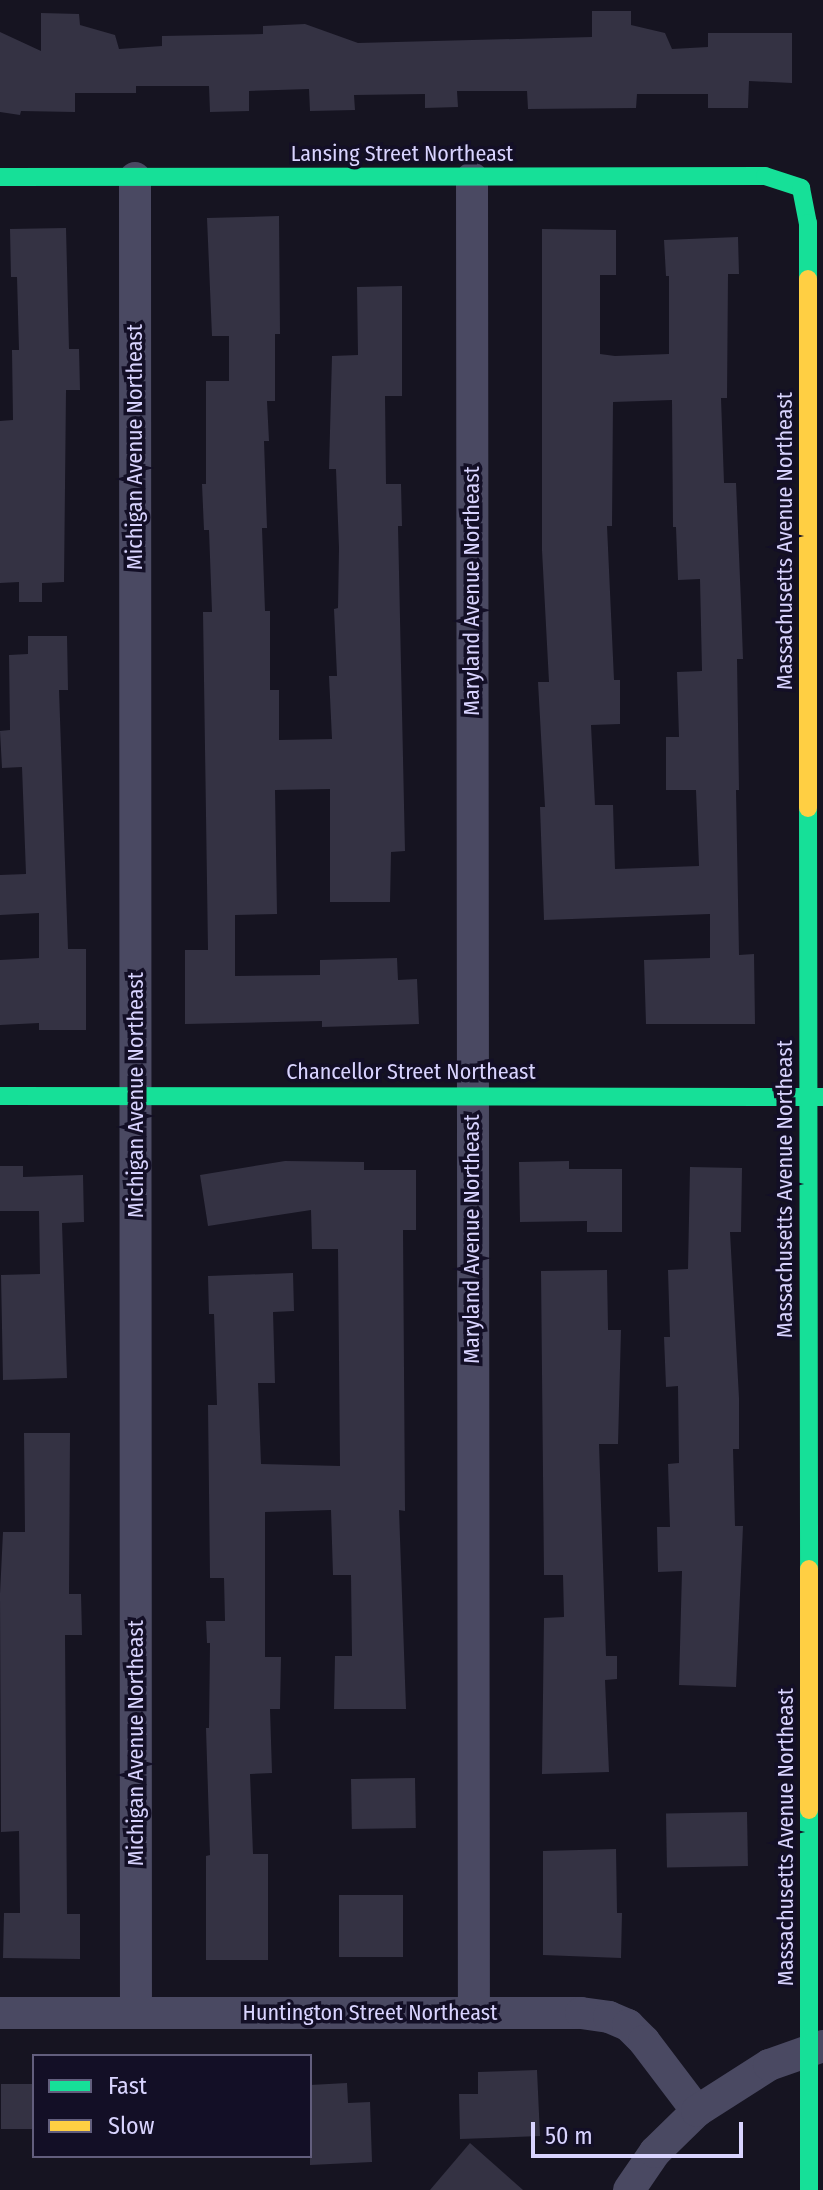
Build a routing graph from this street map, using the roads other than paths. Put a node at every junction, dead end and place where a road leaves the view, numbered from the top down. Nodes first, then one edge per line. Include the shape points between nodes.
1 (0, 177) edge
2 (135, 178) junction
3 (472, 178) junction
4 (801, 188) joint
5 (472, 1095) junction
6 (0, 1096) edge
7 (136, 1097) junction
8 (816, 1097) edge
9 (136, 2012) junction
10 (0, 2013) edge
11 (474, 2013) junction
12 (817, 2047) edge
13 (697, 2111) junction
14 (629, 2190) edge
15 (809, 2190) edge

1 - 2 street, Lansing Street Northeast
2 - 3 street, Lansing Street Northeast
2 - 7 street, Michigan Avenue Northeast
3 - 4 street, Lansing Street Northeast via 765,176
3 - 5 street, Maryland Avenue Northeast
4 - 8 street, Massachusetts Avenue Northeast via 808,223
5 - 7 street, Chancellor Street Northeast
5 - 8 street, Chancellor Street Northeast
5 - 11 street, Maryland Avenue Northeast
6 - 7 street, Chancellor Street Northeast
7 - 9 street, Michigan Avenue Northeast
8 - 12 street, Massachusetts Avenue Northeast
9 - 10 street, Huntington Street Northeast
9 - 11 street, Huntington Street Northeast
11 - 13 street, Huntington Street Northeast via 609,2017 628,2025
12 - 13 street via 769,2065
12 - 15 street, Massachusetts Avenue Northeast
13 - 14 street via 655,2152

